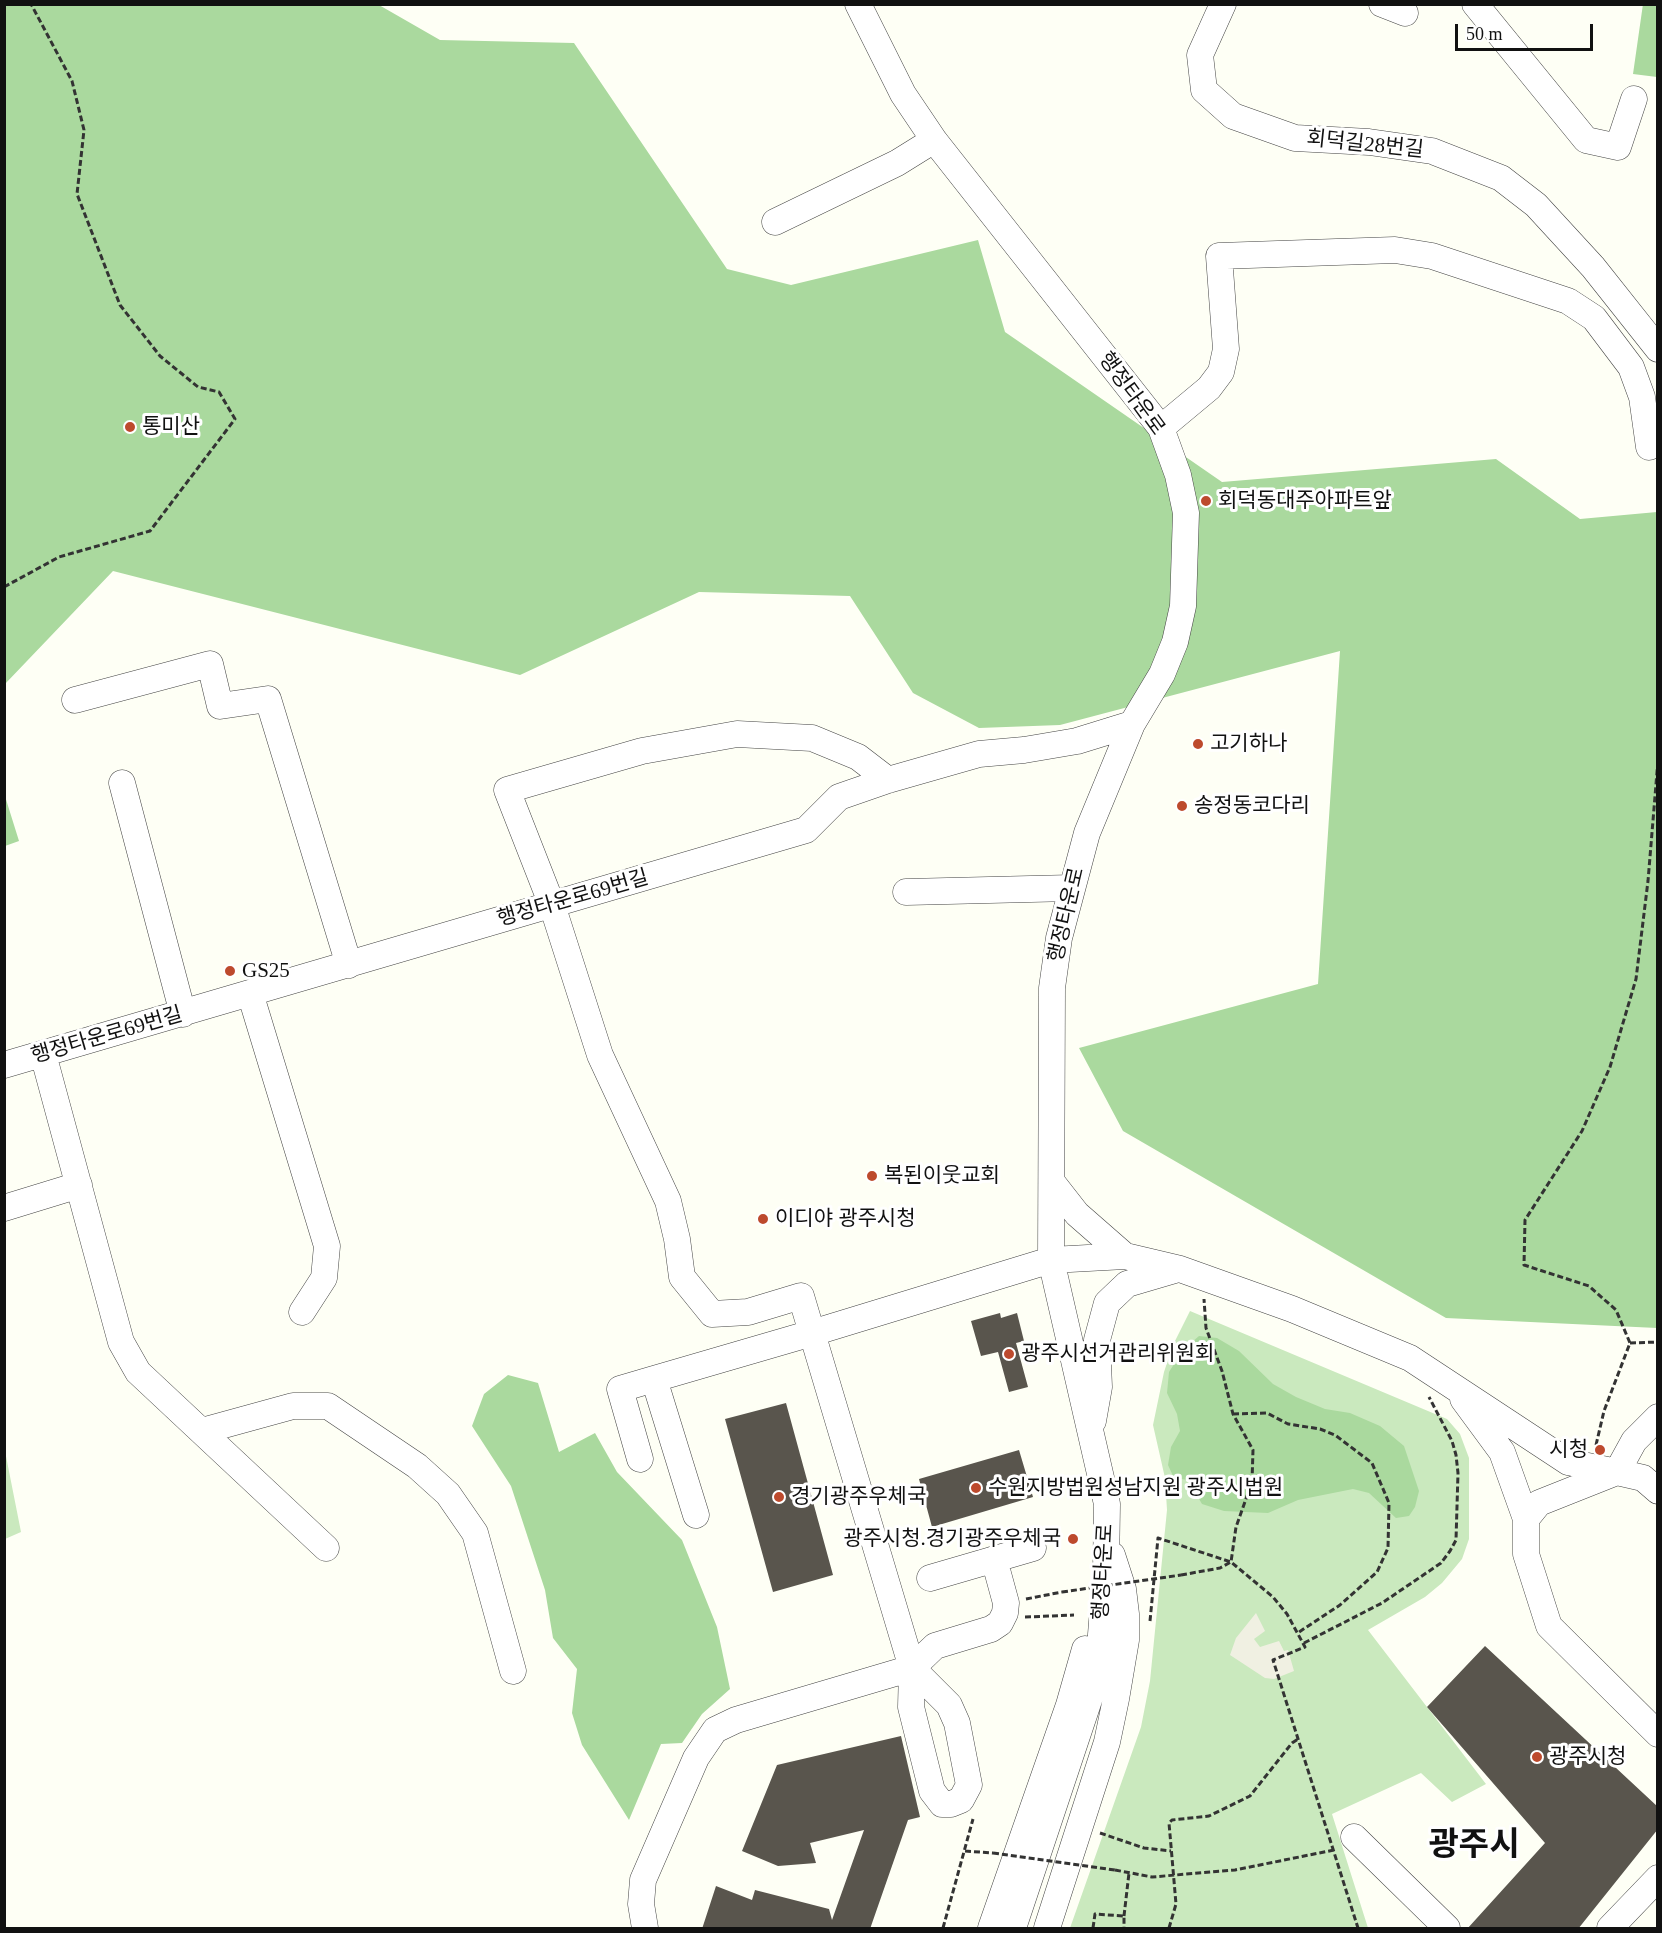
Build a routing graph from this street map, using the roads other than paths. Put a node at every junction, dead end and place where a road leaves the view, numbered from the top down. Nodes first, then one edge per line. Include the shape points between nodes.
1 (858, 4) edge
2 (1223, 4) edge
3 (1475, 4) edge
4 (1634, 99) dead end
5 (934, 141) junction
6 (776, 222) dead end
7 (1658, 349) edge
8 (1161, 428) junction
9 (1649, 447) dead end
10 (75, 700) dead end
11 (1132, 724) junction
12 (888, 780) junction
13 (122, 783) dead end
14 (1072, 888) junction
15 (906, 892) dead end
16 (552, 905) junction
17 (349, 965) junction
18 (250, 993) junction
19 (183, 1014) junction
20 (43, 1054) junction
21 (4, 1065) edge
22 (1052, 1182) junction
23 (79, 1185) junction
24 (4, 1208) edge
25 (1125, 1256) junction
26 (1051, 1260) junction
27 (1191, 1273) junction
28 (302, 1312) dead end
29 (812, 1333) junction
30 (654, 1379) junction
31 (1452, 1384) junction
32 (1658, 1417) edge
33 (202, 1431) junction
34 (1091, 1433) junction
35 (640, 1459) dead end
36 (1617, 1472) junction
37 (1658, 1491) edge
38 (696, 1515) dead end
39 (1526, 1519) junction
40 (1107, 1540) junction
41 (326, 1548) dead end
42 (1032, 1548) dead end
43 (994, 1559) junction
44 (930, 1578) dead end
45 (912, 1668) junction
46 (513, 1671) dead end
47 (1658, 1734) edge
48 (946, 1787) dead end
49 (1344, 1843) road end
50 (1658, 1878) edge
51 (645, 1929) edge
52 (991, 1929) edge
53 (1013, 1929) edge
54 (1047, 1929) edge
55 (1447, 1929) edge
56 (1610, 1929) edge

1 - 5 street, 행정타운로 via 903,94
2 - 7 street, 회덕길28번길 via 1200,55 1204,90 1233,116 1294,138 1369,142 1431,151 1501,178 1536,205 1593,267
3 - 4 street via 1586,140 1618,147
5 - 6 street
5 - 8 street, 행정타운로
8 - 9 street via 1209,388 1221,372 1226,349 1219,256 1395,250 1432,256 1568,301 1594,318 1631,367 1642,397
8 - 11 street, 행정타운로 via 1178,475 1186,513 1183,606 1162,674
10 - 17 street via 210,664 220,706 268,699
11 - 12 street, 행정타운로69번길 via 1077,741 979,754
11 - 14 street, 행정타운로 via 1087,833
12 - 16 street, 행정타운로69번길 via 839,797 806,830
12 - 16 street via 858,757 812,738 737,734 642,751 507,790
13 - 19 street
14 - 15 street
14 - 22 street, 행정타운로 via 1052,988
16 - 17 street, 행정타운로69번길
16 - 29 street via 600,1055 668,1201 682,1277 712,1314 748,1312 801,1296
17 - 18 street, 행정타운로69번길
18 - 19 street, 행정타운로69번길
18 - 28 street via 327,1246 324,1278
19 - 20 street, 행정타운로69번길
20 - 21 street, 행정타운로69번길
20 - 23 street
22 - 25 street via 1077,1214
22 - 26 street, 행정타운로
23 - 24 street
23 - 33 street via 121,1342 138,1372
25 - 26 street
25 - 27 street
26 - 29 street
26 - 34 street, 행정타운로
27 - 31 street via 1410,1358
27 - 34 street via 1127,1284 1107,1304 1097,1340 1099,1387
29 - 30 street
29 - 45 street
30 - 35 street via 620,1389
30 - 38 street
31 - 36 street via 1568,1462
31 - 39 street via 1502,1452
32 - 36 street via 1634,1441
33 - 41 street
33 - 46 street via 293,1406 328,1406 417,1466 448,1494 475,1533
34 - 40 street, 행정타운로 via 1107,1504
36 - 37 street via 1643,1478
36 - 39 street via 1539,1503
39 - 47 street via 1526,1554 1549,1626
40 - 52 street via 1081,1663
40 - 53 street, 행정타운로 via 1100,1647 1091,1694
40 - 54 street via 1123,1589 1126,1623 1122,1663 1107,1743
42 - 43 street
43 - 44 street
43 - 45 street via 1006,1604 1000,1623 935,1646
45 - 48 street
45 - 51 street via 736,1720 715,1730 696,1758 643,1880
49 - 55 street
50 - 56 street

